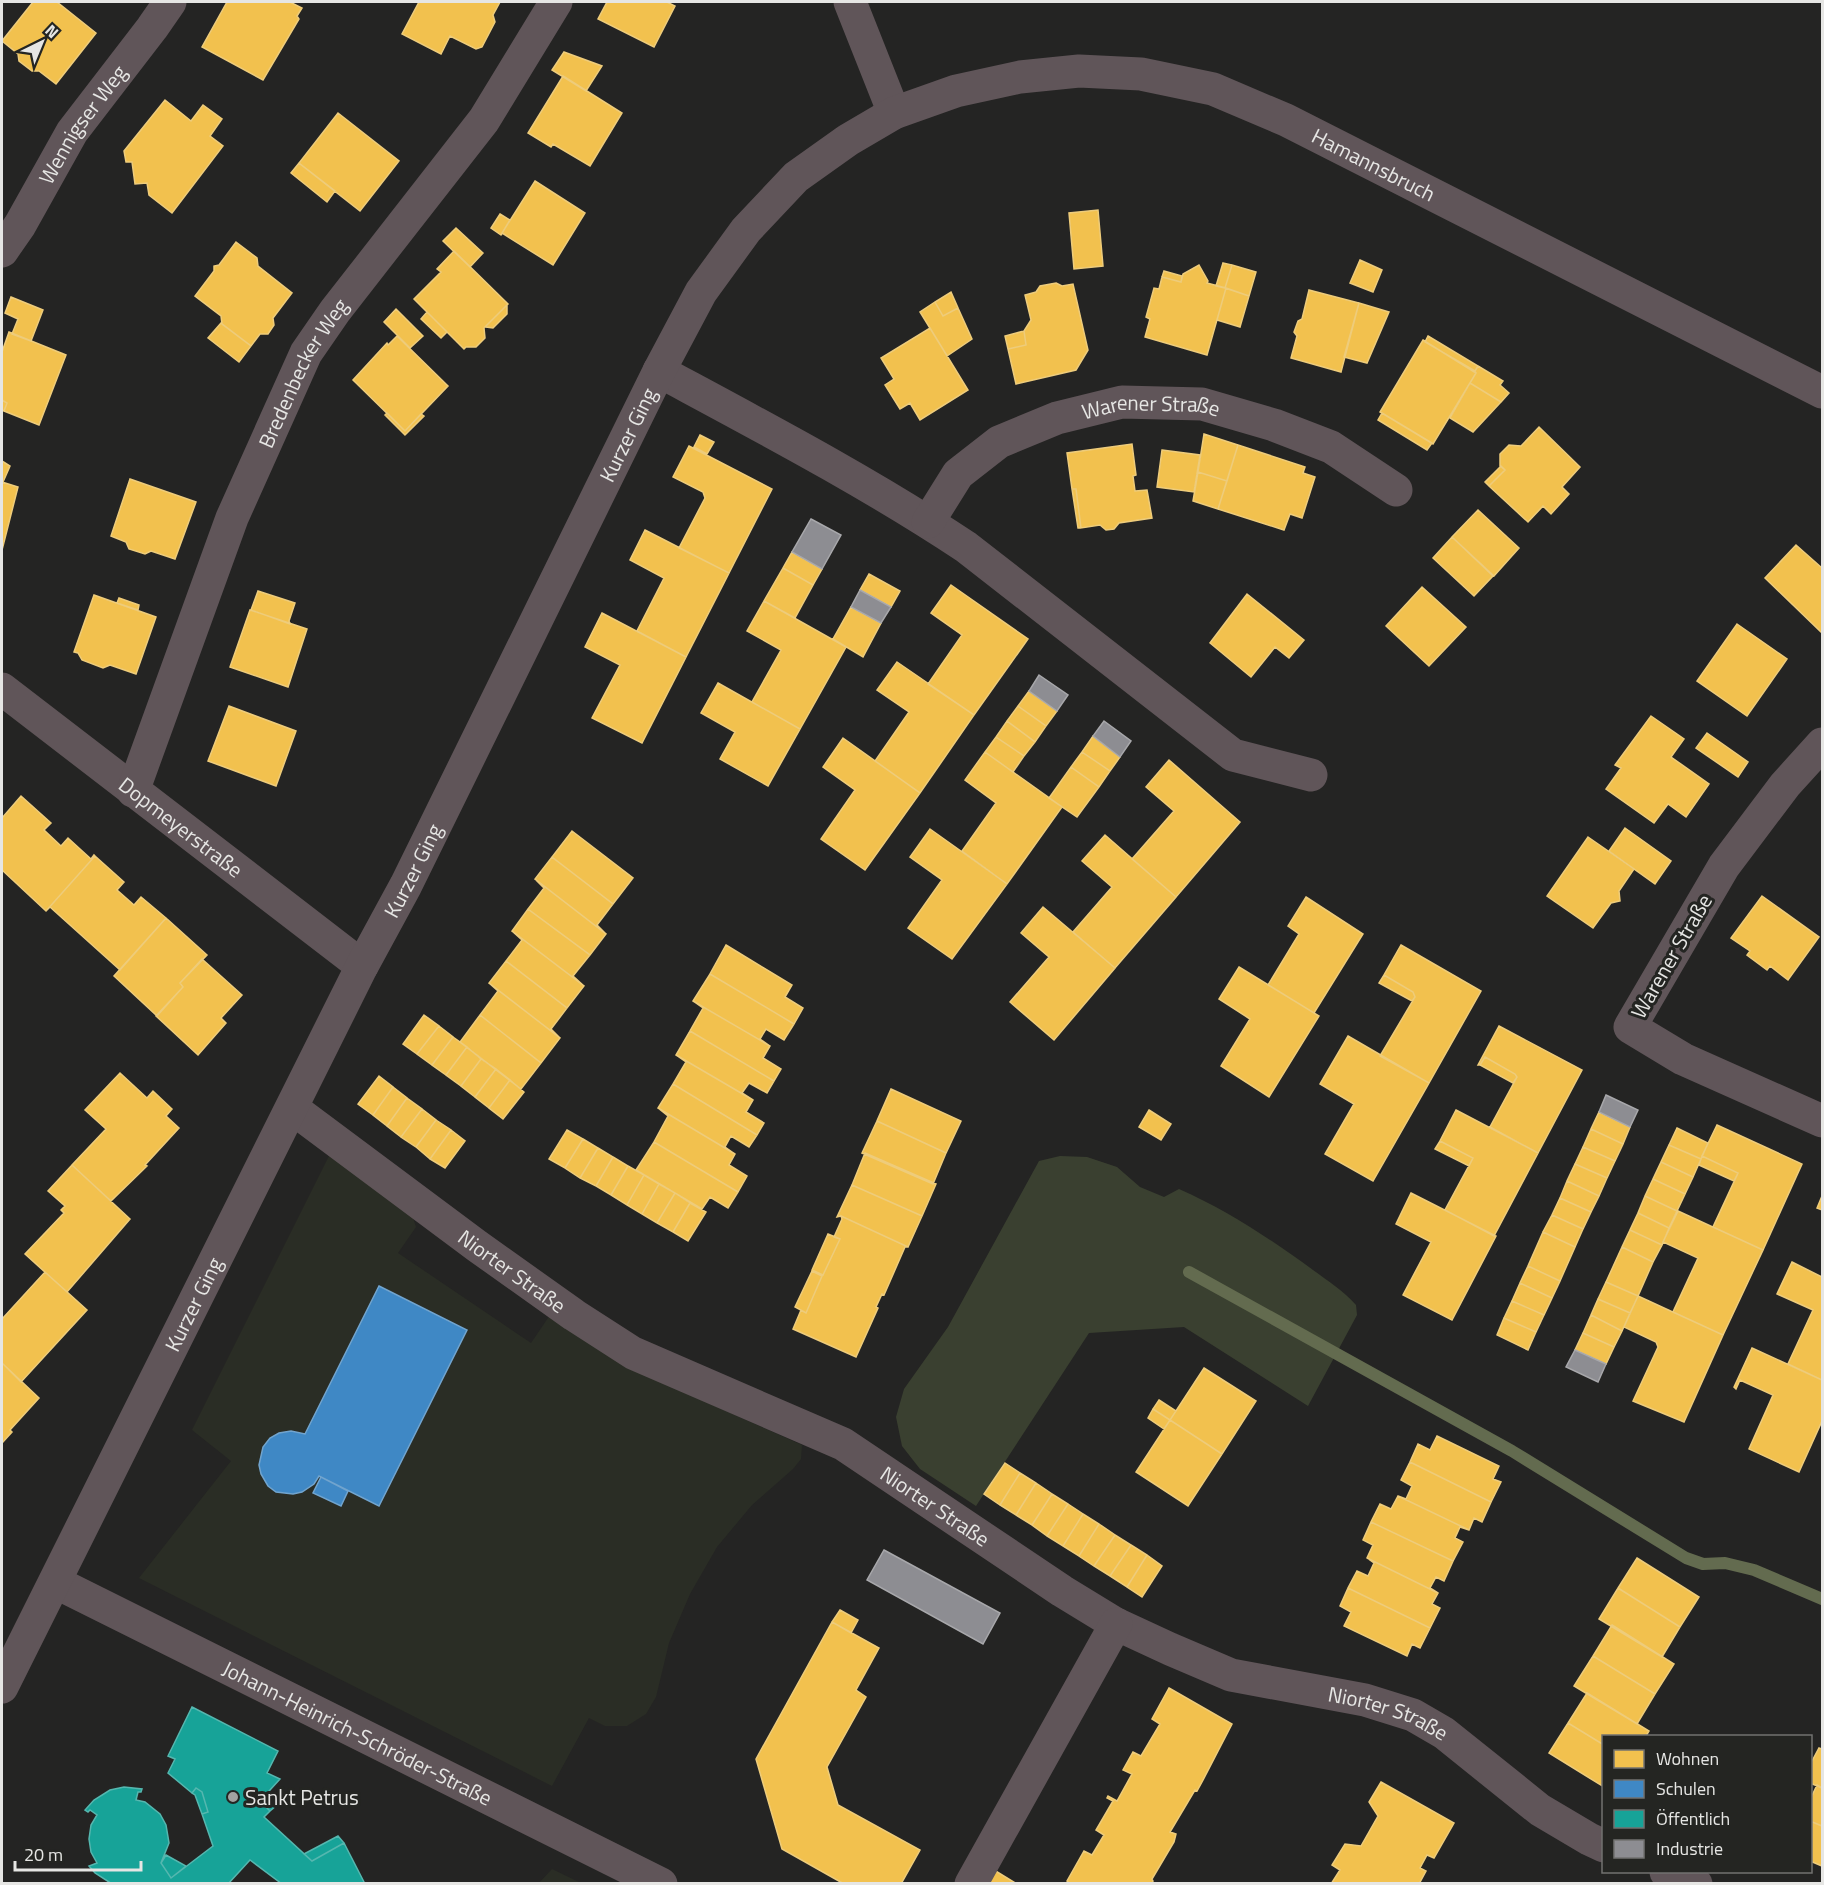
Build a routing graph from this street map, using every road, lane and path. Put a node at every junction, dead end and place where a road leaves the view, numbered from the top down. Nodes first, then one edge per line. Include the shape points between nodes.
1 (170, 2) edge
2 (556, 2) edge
3 (849, 2) edge
4 (894, 113) junction
5 (2, 251) edge
6 (659, 371) junction
7 (1822, 392) edge
8 (1396, 490) dead end
9 (928, 522) junction
10 (2, 689) edge
11 (1822, 744) edge
12 (1311, 775) dead end
13 (133, 791) junction
14 (362, 966) junction
15 (292, 1108) junction
16 (1822, 1121) edge
17 (55, 1582) junction
18 (1116, 1624) junction
19 (2, 1687) edge
20 (1602, 1845) edge
21 (1668, 1873) edge
22 (661, 1884) edge
23 (971, 1884) edge
24 (1696, 1884) edge

1 - 5 street, Wennigser Weg via 72,132
2 - 13 street, Bredenbecker Weg via 484,120 306,353 232,518
3 - 4 street
4 - 6 street, Kurzer Ging via 796,177 746,230 701,292
4 - 7 street, Hamannsbruch via 956,91 1020,77 1078,71 1141,74 1213,89 1296,125
6 - 9 street
6 - 14 street, Kurzer Ging via 406,885
8 - 9 street, Warener Straße via 1331,447 1274,424 1202,404 1122,402 1057,418 999,442 958,474
9 - 12 street via 1020,588 1233,755
10 - 13 street, Dopmeyerstraße
11 - 16 street, Warener Straße via 1785,785 1724,866 1630,1027 1683,1059
13 - 14 street, Dopmeyerstraße
14 - 15 street, Kurzer Ging
15 - 17 street, Kurzer Ging
15 - 18 street, Niorter Straße via 574,1315 633,1353 843,1444
17 - 19 street, Kurzer Ging
17 - 22 street, Johann-Heinrich-Schröder-Straße
18 - 20 street, Niorter Straße via 1231,1675 1413,1714 1444,1733 1540,1810
18 - 23 street
21 - 24 street

